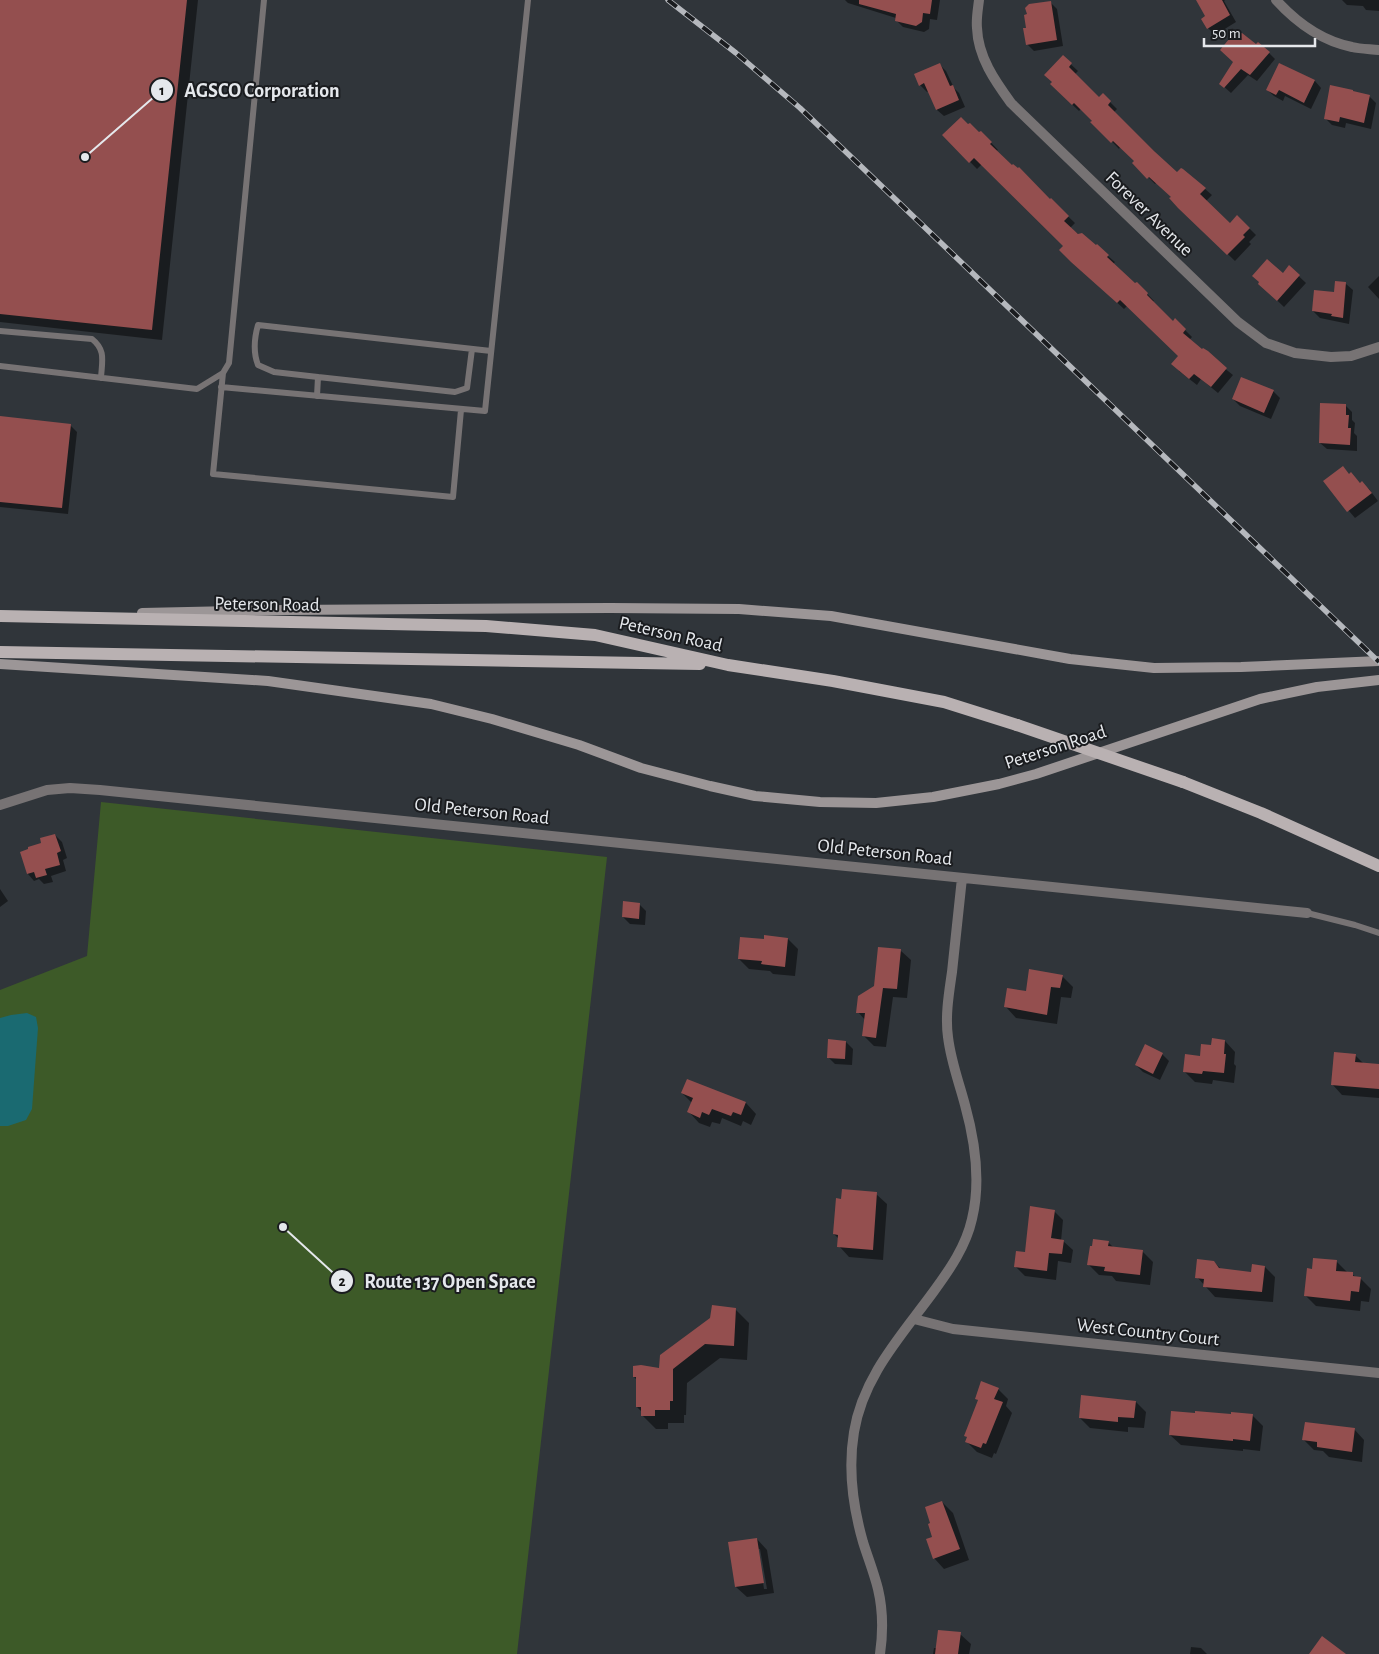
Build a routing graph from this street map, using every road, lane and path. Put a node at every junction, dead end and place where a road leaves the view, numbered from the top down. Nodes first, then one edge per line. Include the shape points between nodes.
1 (264, 0) edge
2 (528, 0) edge
3 (979, 0) edge
4 (1276, 0) edge
5 (1379, 50) edge
6 (0, 331) edge
7 (472, 349) junction
8 (491, 351) junction
9 (1378, 351) edge
10 (0, 366) edge
11 (222, 374) junction
12 (318, 377) junction
13 (101, 378) junction
14 (221, 387) junction
15 (318, 396) junction
16 (461, 410) junction
17 (2, 616) edge
18 (0, 652) edge
19 (1379, 661) edge
20 (0, 664) edge
21 (728, 665) junction
22 (1379, 680) edge
23 (0, 805) edge
24 (1379, 866) edge
25 (962, 878) junction
26 (1307, 913) joint
27 (1379, 933) edge
28 (914, 1319) junction
29 (1379, 1373) edge
30 (880, 1654) edge

1 - 11 lane via 229,363
2 - 8 lane
3 - 9 street, Forever Avenue via 976,28 981,51 991,74 1011,103 1238,322 1266,343 1295,353 1331,357
4 - 5 street via 1303,25 1328,40 1352,48
6 - 13 lane via 92,339 100,345 103,357
7 - 8 lane
7 - 12 lane via 467,388 456,392
7 - 12 lane via 258,325 255,336 258,365 274,372
8 - 16 lane via 485,411
10 - 13 lane
11 - 13 lane via 197,389
11 - 14 lane
12 - 15 lane
14 - 15 lane
14 - 16 lane via 213,474 259,479 453,497
15 - 16 lane
17 - 19 main road, Peterson Road via 303,610 738,609 831,616 1070,659 1154,668
17 - 21 main road, Peterson Road via 486,626 595,636
18 - 21 main road, Peterson Road
20 - 22 main road, Peterson Road via 268,681 431,704 710,786 755,796 876,803 933,797 999,784 1260,699 1316,687
21 - 24 main road, bridge via 944,702 1016,724 1183,782
23 - 25 street, Old Peterson Road via 47,790 100,790
25 - 26 street
25 - 28 street via 948,1035 973,1145 976,1184 972,1219 962,1249
26 - 27 lane
28 - 29 street, West Country Court via 953,1329
28 - 30 street via 884,1358 867,1389 854,1431 850,1461 862,1540 878,1589 882,1614

